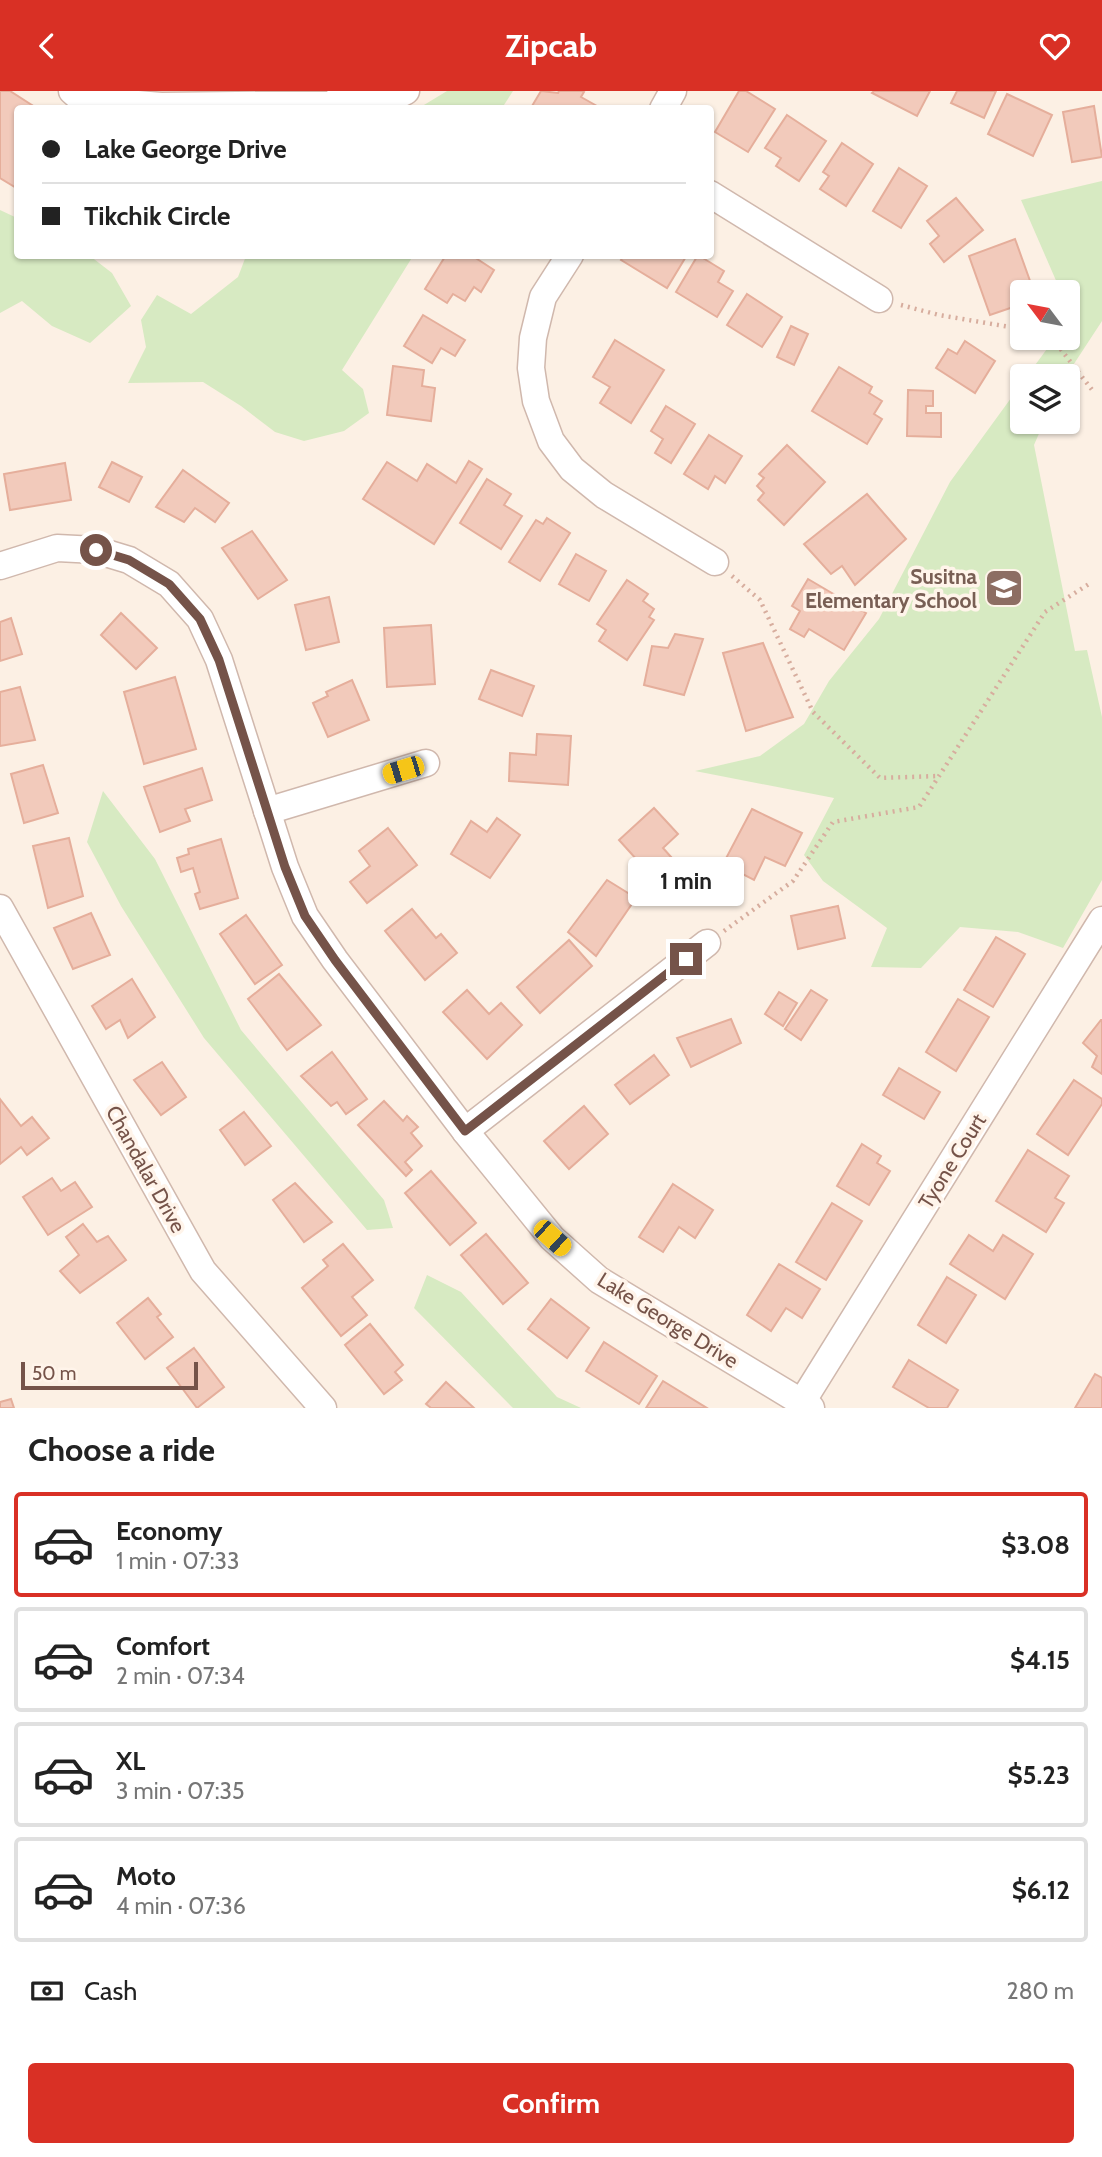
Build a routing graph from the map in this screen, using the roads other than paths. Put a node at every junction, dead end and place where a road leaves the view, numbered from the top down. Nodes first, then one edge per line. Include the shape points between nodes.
1 (72, 91) edge
2 (406, 91) edge
3 (156, 105) edge
4 (248, 105) edge
5 (714, 196) edge
6 (567, 259) edge
7 (879, 299) road end
8 (715, 562) road end
9 (0, 566) edge
10 (426, 763) dead end
11 (267, 811) junction
12 (0, 908) edge
13 (1102, 920) edge
14 (707, 943) road end
15 (465, 1131) junction
16 (806, 1405) edge
17 (323, 1408) edge

1 - 3 street via 81,99
2 - 4 street via 386,101
5 - 7 street
6 - 8 street via 543,297 533,338 536,401 551,441 572,469 604,495
9 - 11 street, Lake George Drive via 57,548 96,550 129,560 169,584 200,619 219,660
10 - 11 street
11 - 15 street, Lake George Drive via 305,916
12 - 17 street, Chandalar Drive via 203,1271
13 - 16 street, Tyone Court
14 - 15 street
15 - 16 street, Lake George Drive via 552,1238 599,1280

